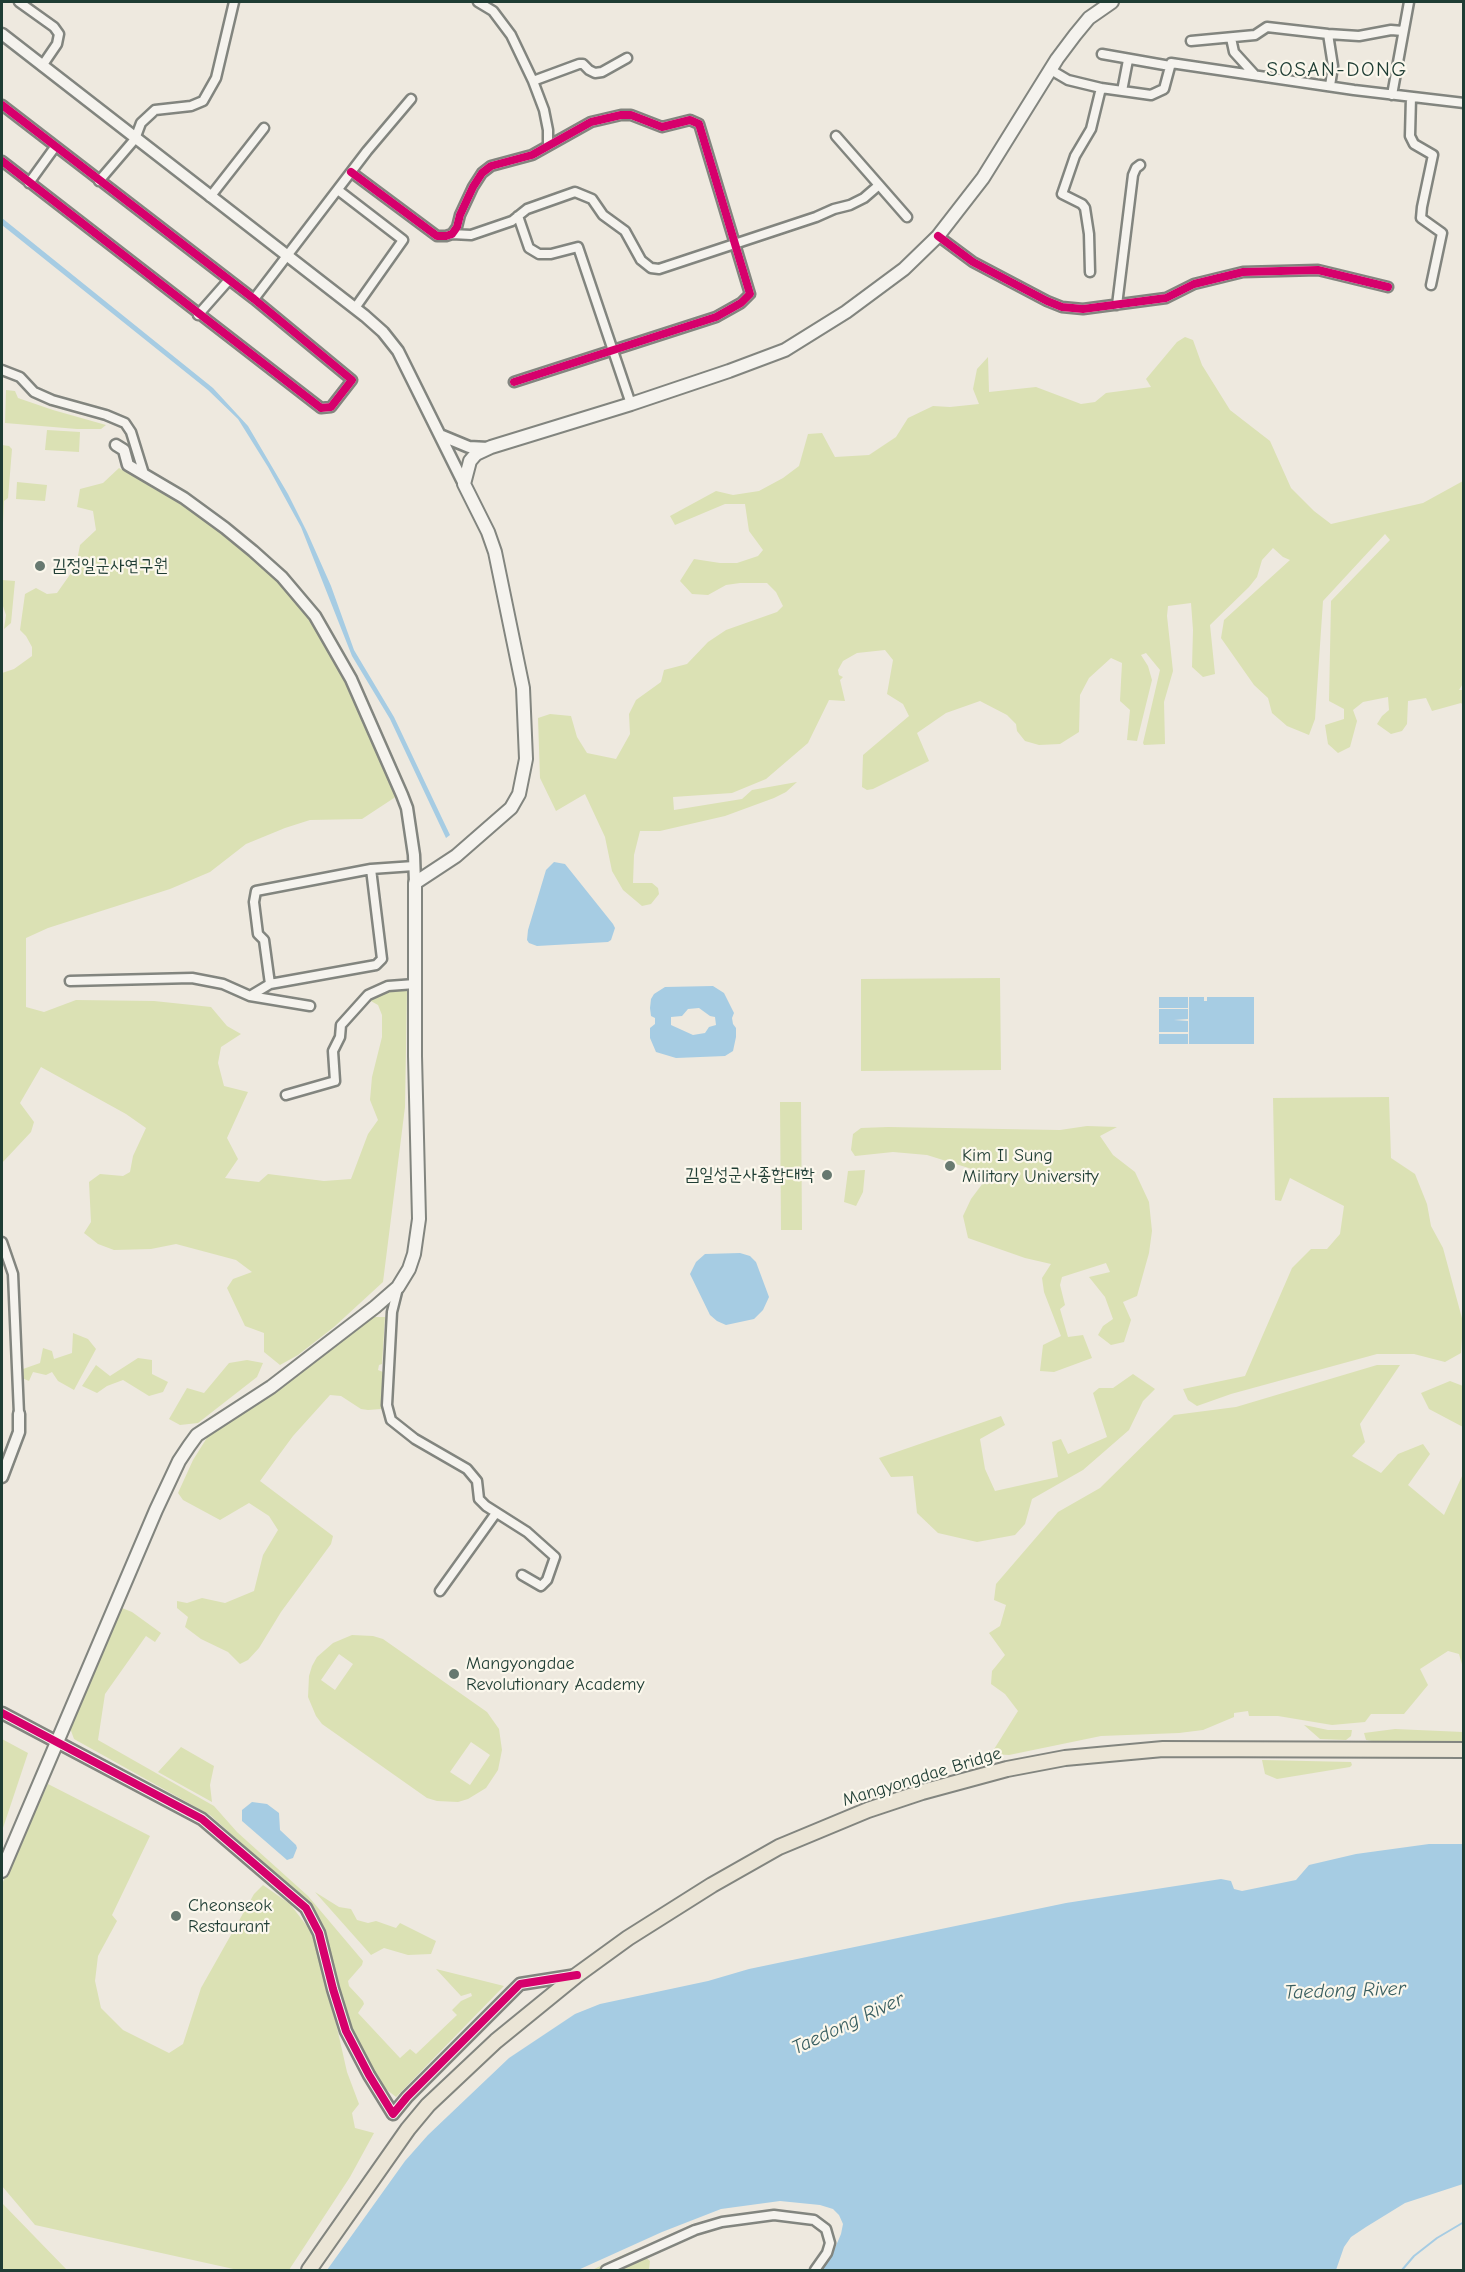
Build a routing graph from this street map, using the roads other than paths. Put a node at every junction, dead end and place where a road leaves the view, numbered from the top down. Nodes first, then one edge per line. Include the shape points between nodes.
1 (19, 2) edge
2 (234, 2) edge
3 (478, 2) edge
4 (1098, 2) edge
5 (1112, 2) edge
6 (1409, 2) edge
7 (1089, 18) junction
8 (1403, 31) junction
9 (2, 34) edge
10 (1328, 34) junction
11 (1231, 38) junction
12 (1191, 41) dead end
13 (1102, 54) dead end
14 (627, 58) dead end
15 (1128, 60) junction
16 (42, 66) junction
17 (1170, 66) junction
18 (1051, 70) junction
19 (1255, 75) junction
20 (533, 81) junction
21 (1330, 86) junction
22 (1101, 88) junction
23 (1122, 91) junction
24 (1392, 95) junction
25 (1412, 97) junction
26 (411, 99) dead end
27 (1464, 103) edge
28 (2, 105) edge
29 (264, 128) dead end
30 (836, 136) dead end
31 (135, 139) junction
32 (548, 146) junction
33 (55, 147) junction
34 (2, 161) edge
35 (1140, 165) dead end
36 (351, 172) junction
37 (99, 181) junction
38 (29, 183) junction
39 (879, 185) junction
40 (338, 189) junction
41 (210, 197) junction
42 (518, 216) junction
43 (907, 217) dead end
44 (452, 234) junction
45 (938, 236) junction
46 (735, 244) junction
47 (287, 257) junction
48 (1090, 272) dead end
49 (228, 281) junction
50 (1431, 285) dead end
51 (1388, 287) dead end
52 (254, 299) junction
53 (1117, 305) junction
54 (355, 308) junction
55 (198, 315) junction
56 (613, 349) junction
57 (2, 370) edge
58 (514, 382) dead end
59 (631, 405) junction
60 (440, 435) junction
61 (116, 445) dead end
62 (491, 447) junction
63 (144, 474) junction
64 (464, 484) junction
65 (414, 866) junction
66 (371, 870) junction
67 (415, 883) junction
68 (70, 981) dead end
69 (270, 984) junction
70 (415, 984) junction
71 (250, 996) junction
72 (310, 1006) dead end
73 (286, 1095) dead end
74 (2, 1242) edge
75 (398, 1287) junction
76 (19, 1414) joint
77 (2, 1477) edge
78 (496, 1513) junction
79 (522, 1575) dead end
80 (440, 1591) dead end
81 (2, 1713) edge
82 (56, 1742) junction
83 (1464, 1750) edge
84 (2, 1871) edge
85 (577, 1975) junction
86 (309, 2271) edge
87 (606, 2271) edge
88 (816, 2271) edge

1 - 16 street via 59,34
2 - 31 street via 216,78 203,101 155,110 141,123
3 - 20 street via 493,11 511,35
4 - 7 main road
5 - 7 main road
6 - 8 street
7 - 18 main road
8 - 10 street via 1359,36
8 - 24 street
9 - 16 street
10 - 11 street via 1267,27 1255,35
10 - 21 street via 1333,66
11 - 12 street
11 - 19 street via 1234,52
13 - 15 street
14 - 20 street via 602,72 595,73 583,63
15 - 17 street
15 - 23 street
16 - 31 street
17 - 19 street via 1171,63
17 - 23 street via 1164,89 1151,95
18 - 22 street via 1068,80
18 - 45 main road via 983,178
19 - 21 street
20 - 32 street via 544,110
21 - 24 street
22 - 23 street
22 - 48 street via 1091,129 1075,156 1062,194 1085,208
24 - 25 street
25 - 27 street
25 - 50 street via 1410,136 1414,144 1433,156 1421,218 1442,234
26 - 36 street
28 - 33 street
29 - 41 street
30 - 39 street
31 - 37 street
31 - 41 street
32 - 44 street via 532,155 491,166 482,173
32 - 46 street via 591,122 621,115 662,127 695,121 705,141
33 - 37 street
33 - 38 street
34 - 38 street
35 - 53 street via 1133,175
36 - 40 street
36 - 44 street via 437,236
37 - 49 street
38 - 55 street
39 - 43 street
39 - 46 street via 850,206 834,208
40 - 47 street
40 - 54 street via 403,240
41 - 47 street
42 - 44 street via 471,235
42 - 46 street via 575,192 586,196 625,231 641,260 651,268 659,269
42 - 56 street via 529,248 539,254 578,247
45 - 53 street via 973,262 1062,307
45 - 59 main road via 896,275 823,328 785,350
46 - 56 street via 750,294 741,303 716,317
47 - 52 street
47 - 54 street
49 - 52 street
49 - 55 street
51 - 53 street via 1318,270 1243,272 1194,284 1166,298
52 - 55 street via 352,380 331,407 321,408
54 - 60 street via 398,351
56 - 58 street
56 - 59 street
57 - 63 street via 20,377 34,392 52,400 125,423
59 - 62 main road
60 - 62 street via 469,447
60 - 64 street
61 - 63 street via 124,450 128,465
62 - 64 main road via 470,461
63 - 65 street via 184,498 246,545 315,616 351,679 402,795
64 - 67 main road via 495,552 523,688 526,759 521,788 511,808 456,856
65 - 66 street
65 - 67 street
66 - 69 street via 381,959 376,965
66 - 69 street via 256,891 258,934 264,939
67 - 70 main road
68 - 71 street via 192,978 223,984
69 - 71 street
70 - 73 street via 388,986 368,995 341,1025 333,1051 335,1081
70 - 75 main road via 419,1219 414,1254
71 - 72 street
74 - 76 street via 13,1274
75 - 78 street via 392,1312 387,1405 391,1420 467,1469 477,1481 479,1499
75 - 82 main road via 271,1387 197,1435 179,1461 156,1510
76 - 77 street via 19,1432
78 - 79 street via 527,1532 555,1557 548,1580 542,1586
78 - 80 street
81 - 82 street
82 - 84 main road
82 - 85 street via 202,1819 306,1908 319,1933 346,2031 393,2114 520,1984
83 - 85 highway, Mangyongdae Bridge via 1163,1749 1065,1758 1007,1769 868,1810 779,1847 703,1890
85 - 86 highway, Mangyongdae Bridge via 496,2041 428,2105
87 - 88 street via 694,2230 774,2215 814,2220 826,2229 830,2243

